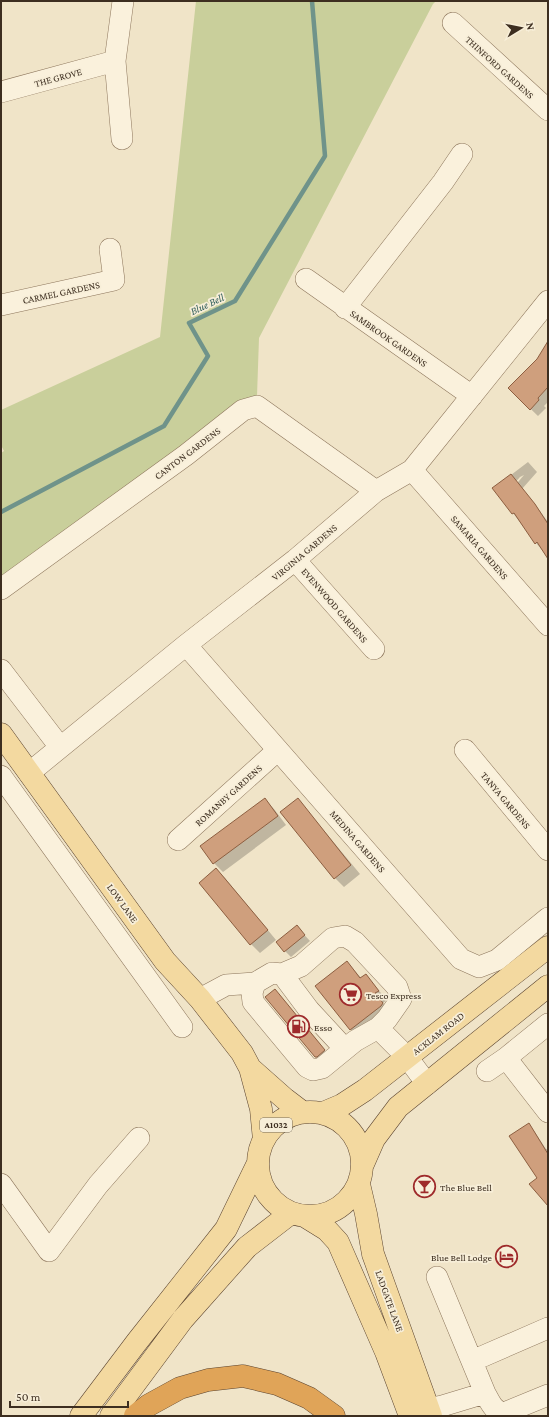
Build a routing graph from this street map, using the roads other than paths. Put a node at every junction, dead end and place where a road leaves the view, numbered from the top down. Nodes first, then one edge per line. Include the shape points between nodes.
1 (123, 1) edge
2 (453, 23) dead end
3 (115, 61) junction
4 (1, 92) edge
5 (548, 110) edge
6 (122, 139) dead end
7 (462, 154) dead end
8 (110, 249) dead end
9 (306, 279) dead end
10 (548, 301) edge
11 (1, 305) edge
12 (345, 308) junction
13 (472, 396) junction
14 (412, 470) junction
15 (376, 491) junction
16 (296, 560) junction
17 (1, 589) edge
18 (548, 625) edge
19 (186, 645) junction
20 (374, 649) dead end
21 (1, 670) edge
22 (1, 734) edge
23 (60, 747) junction
24 (278, 750) junction
25 (465, 750) dead end
26 (29, 773) junction
27 (1, 776) edge
28 (178, 840) dead end
29 (548, 850) edge
30 (548, 918) edge
31 (548, 946) edge
32 (165, 962) junction
33 (282, 974) junction
34 (143, 975) junction
35 (255, 983) junction
36 (548, 986) edge
37 (200, 999) junction
38 (548, 1024) edge
39 (182, 1027) dead end
40 (378, 1028) junction
41 (345, 1049) junction
42 (406, 1057) junction
43 (506, 1058) junction
44 (250, 1068) junction
45 (488, 1071) dead end
46 (427, 1084) junction
47 (548, 1112) edge
48 (313, 1113) junction
49 (139, 1138) dead end
50 (264, 1140) junction
51 (258, 1163) junction
52 (361, 1174) junction
53 (1, 1184) edge
54 (298, 1215) junction
55 (437, 1277) dead end
56 (548, 1328) edge
57 (472, 1360) junction
58 (484, 1393) junction
59 (548, 1395) edge
60 (420, 1413) edge
61 (81, 1416) edge
62 (111, 1416) edge
63 (135, 1416) edge
64 (334, 1416) edge

1 - 3 street
2 - 5 street, THINFORD GARDENS
3 - 4 street, THE GROVE
3 - 6 street
7 - 12 street
8 - 11 street, CARMEL GARDENS via 114,280
9 - 12 street, SAMBROOK GARDENS
10 - 13 street, VIRGINIA GARDENS
12 - 13 street, SAMBROOK GARDENS
13 - 14 street, VIRGINIA GARDENS
14 - 15 street, VIRGINIA GARDENS
14 - 18 street, SAMARIA GARDENS
15 - 16 street, VIRGINIA GARDENS
15 - 17 street, CANTON GARDENS via 257,406 243,410 186,455
16 - 19 street, VIRGINIA GARDENS
16 - 20 street, EVENWOOD GARDENS
19 - 23 street, VIRGINIA GARDENS
19 - 24 street, MEDINA GARDENS
21 - 23 street
22 - 26 main road, LOW LANE
23 - 26 street, VIRGINIA GARDENS
24 - 28 street, ROMANBY GARDENS
24 - 30 street, MEDINA GARDENS via 460,959 479,966 497,960
25 - 29 street, TANYA GARDENS
26 - 32 main road, LOW LANE
27 - 34 street
31 - 42 main road, ACKLAM ROAD / A1032
32 - 34 street
32 - 37 main road, LOW LANE
33 - 35 street via 272,973
33 - 40 street via 301,966 333,938 345,936 355,942 397,987 401,999
33 - 41 street via 309,1010
34 - 39 street
35 - 37 street via 226,984
35 - 41 street via 253,1002 307,1067 312,1070 322,1068
36 - 46 main road
37 - 44 main road, LOW LANE via 242,1053
38 - 43 street
40 - 41 street
40 - 42 street
42 - 46 street
42 - 48 main road, ACKLAM ROAD / A1032 via 342,1105
43 - 45 street
43 - 47 street
44 - 48 main road, LOW LANE via 285,1099
44 - 50 main road, LOW LANE via 261,1110
46 - 52 main road via 398,1107 374,1139
48 - 50 main road, A1032 via 290,1116 271,1130
48 - 52 main road via 339,1120 352,1132 360,1147
49 - 53 street via 98,1185 49,1251
50 - 51 main road, A1032
51 - 54 main road, A1032 via 260,1178 267,1193 278,1205
51 - 61 main road, A1032 via 226,1229
52 - 54 main road via 345,1203 334,1211 321,1215
52 - 60 main road, LADGATE LANE via 373,1254
54 - 60 main road, A1032 via 327,1230 338,1242 386,1352
54 - 62 main road via 247,1247 192,1308
55 - 57 street
56 - 57 street
57 - 58 street
58 - 59 street via 498,1412 504,1413
58 - 60 street
63 - 64 highway via 180,1388 208,1380 243,1376 277,1384 310,1398

